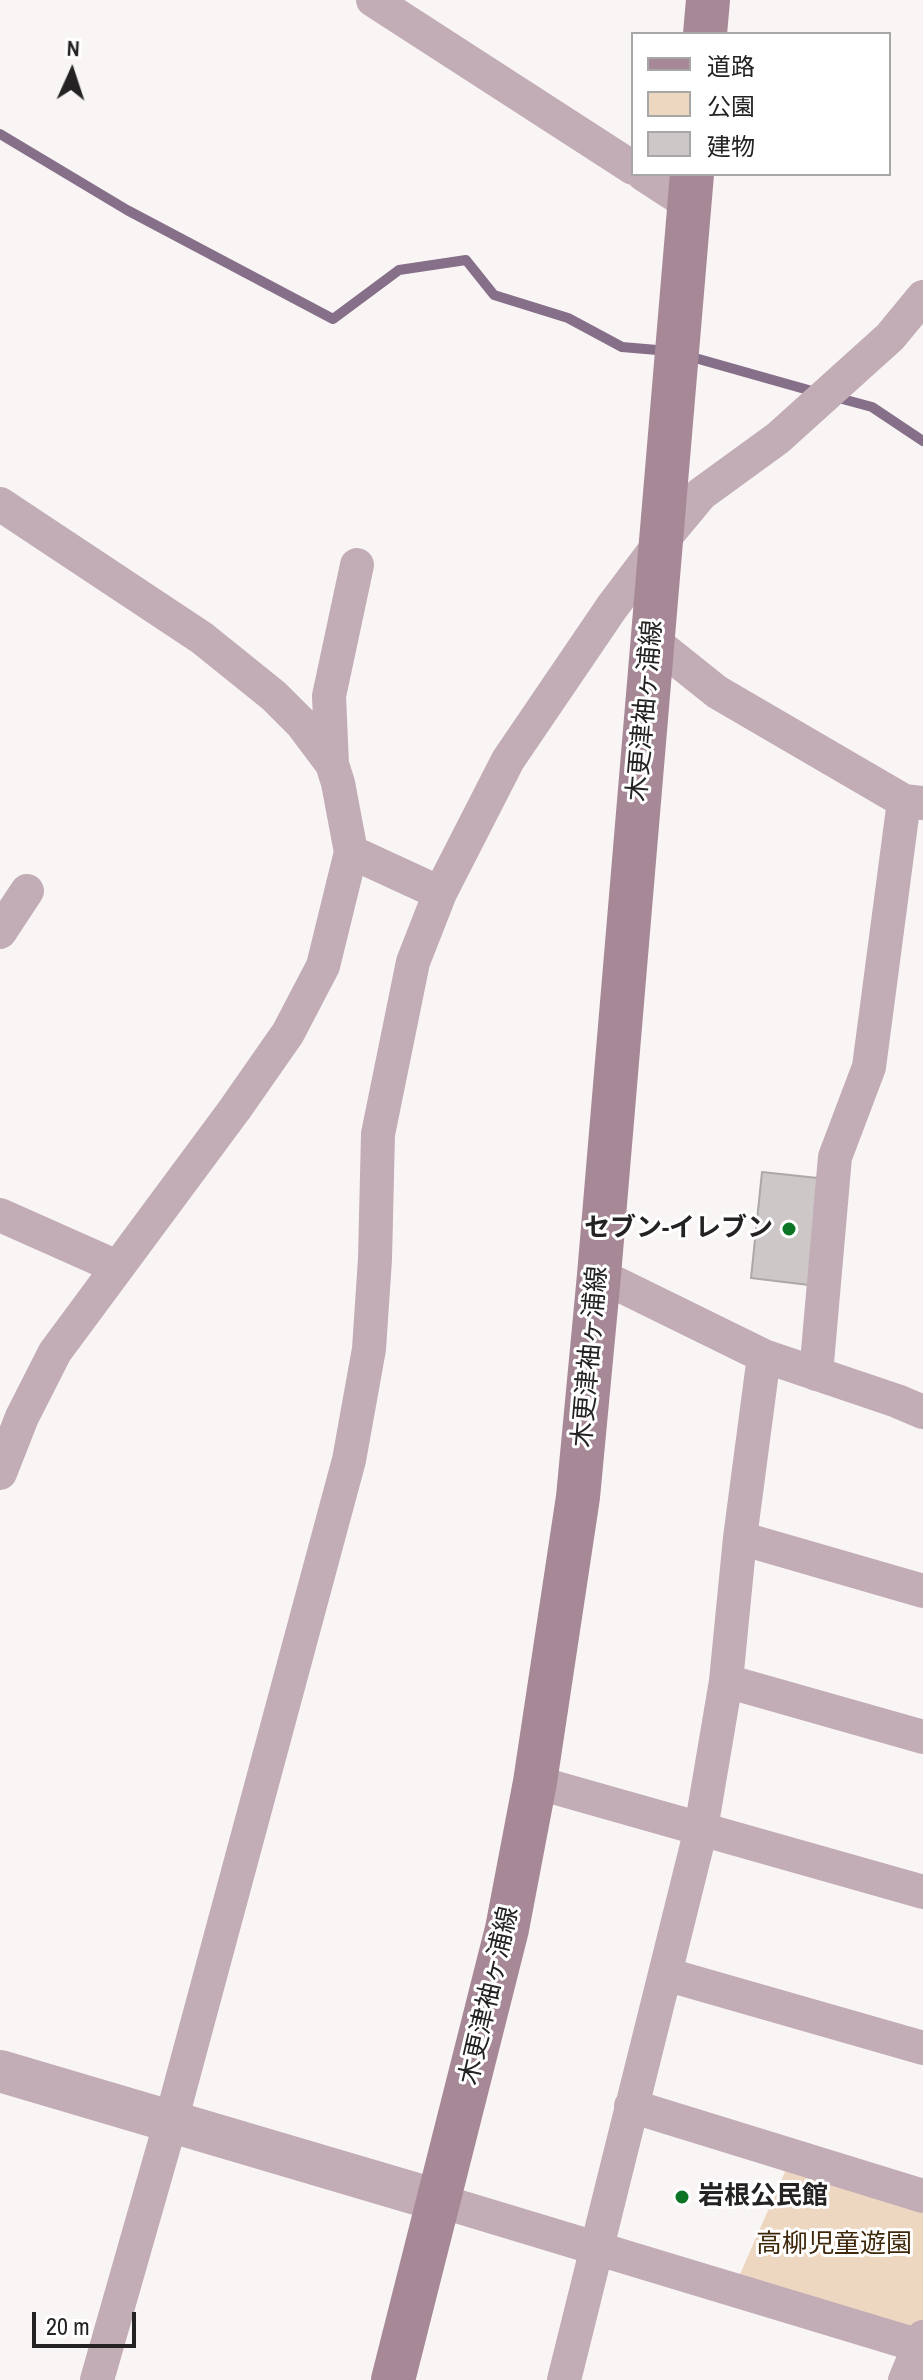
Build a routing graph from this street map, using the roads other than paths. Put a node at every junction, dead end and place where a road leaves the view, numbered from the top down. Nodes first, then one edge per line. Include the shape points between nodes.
1 (373, 0) edge
2 (708, 0) edge
3 (705, 32) edge
4 (631, 167) edge
5 (649, 176) edge
6 (690, 189) edge
7 (923, 297) edge
8 (0, 504) edge
9 (661, 542) junction
10 (357, 565) dead end
11 (652, 640) junction
12 (332, 764) junction
13 (913, 802) edge
14 (351, 852) junction
15 (27, 891) dead end
16 (440, 893) junction
17 (0, 932) edge
18 (0, 1215) edge
19 (117, 1267) junction
20 (599, 1275) junction
21 (764, 1356) junction
22 (816, 1374) junction
23 (923, 1412) edge
24 (3, 1456) edge
25 (740, 1538) junction
26 (923, 1591) edge
27 (726, 1681) junction
28 (923, 1737) edge
29 (535, 1782) junction
30 (701, 1829) junction
31 (923, 1892) edge
32 (665, 1974) junction
33 (923, 2048) edge
34 (0, 2071) edge
35 (631, 2106) junction
36 (171, 2121) junction
37 (923, 2196) edge
38 (440, 2201) junction
39 (595, 2249) junction
40 (922, 2343) edge
41 (97, 2380) edge
42 (393, 2380) edge
43 (564, 2380) edge
44 (905, 2380) edge

1 - 4 street
2 - 3 main road
5 - 6 street
6 - 9 main road, 木更津袖ヶ浦線
7 - 9 street via 890,337 778,438 701,494
8 - 12 street via 202,638 274,696
9 - 11 main road, 木更津袖ヶ浦線
9 - 16 street via 508,760
10 - 12 street via 329,696
11 - 13 street via 717,692
11 - 20 main road, 木更津袖ヶ浦線
12 - 14 street
13 - 22 street via 869,1067 835,1157
14 - 16 street
14 - 19 street via 323,966 288,1033
15 - 17 street
16 - 36 street via 413,962 378,1134 369,1349 349,1460
18 - 19 street
19 - 24 street via 55,1352
20 - 21 street
20 - 29 main road, 木更津袖ヶ浦線 via 578,1497
21 - 22 street
21 - 25 street
22 - 23 street
25 - 26 street
25 - 27 street
27 - 28 street
27 - 30 street
29 - 30 street
29 - 38 main road, 木更津袖ヶ浦線 via 507,1929
30 - 31 street
30 - 32 street
32 - 33 street
32 - 35 street
34 - 36 street
35 - 37 street
35 - 39 street
36 - 38 street
36 - 41 street
38 - 39 street
38 - 42 main road, 木更津袖ヶ浦線
39 - 40 street
39 - 43 street
40 - 44 street

